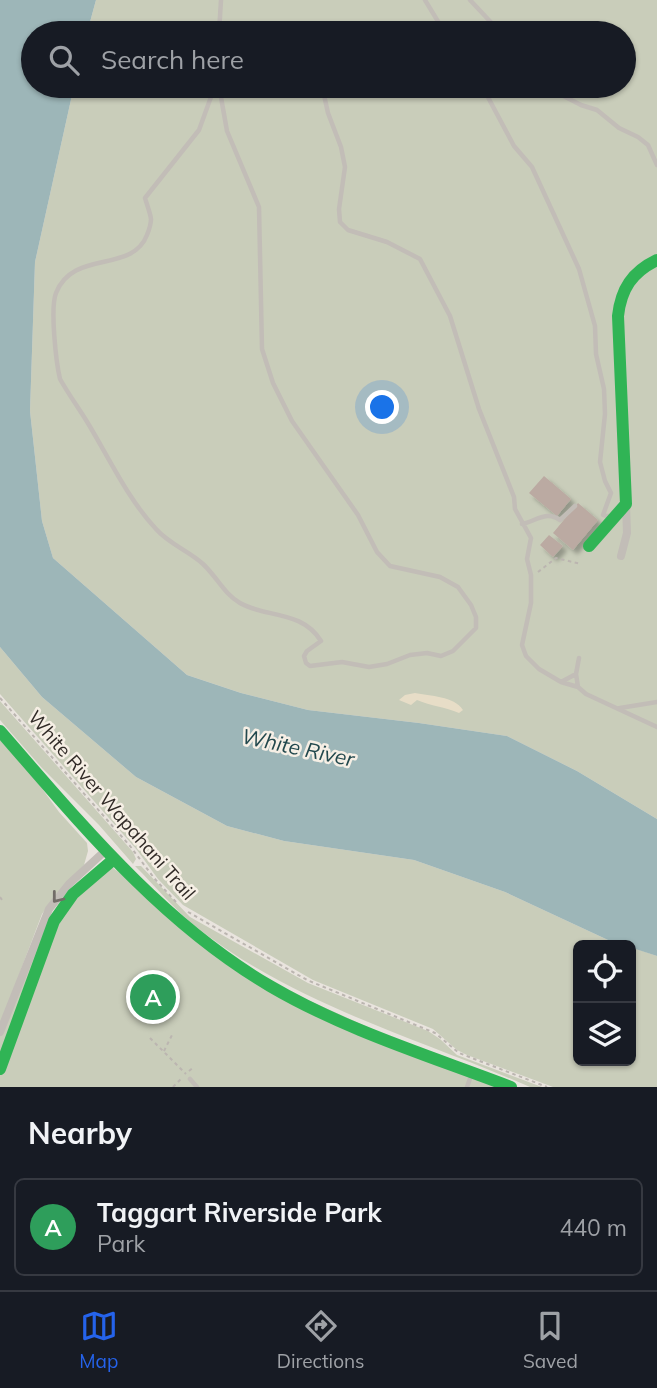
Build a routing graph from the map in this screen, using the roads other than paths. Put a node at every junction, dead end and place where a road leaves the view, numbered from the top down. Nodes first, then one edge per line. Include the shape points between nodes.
1 (221, 0) edge
2 (425, 0) edge
3 (470, 0) edge
4 (220, 21) edge
5 (438, 21) edge
6 (490, 21) edge
7 (212, 98) edge
8 (220, 98) edge
9 (325, 98) edge
10 (488, 98) edge
11 (567, 98) edge
12 (657, 165) edge
13 (657, 260) edge
14 (626, 504) junction
15 (575, 506) dead end
16 (615, 517) junction
17 (523, 524) junction
18 (589, 546) dead end
19 (621, 556) dead end
20 (579, 658) dead end
21 (576, 674) junction
22 (562, 681) junction
23 (578, 687) junction
24 (657, 702) edge
25 (619, 708) junction
26 (657, 727) edge
27 (0, 731) edge
28 (110, 855) junction
29 (0, 1032) edge
30 (0, 1069) edge
31 (472, 1072) junction
32 (190, 1079) road end
33 (197, 1087) edge
34 (467, 1087) edge
35 (511, 1087) edge

1 - 4 lane
2 - 5 lane
3 - 6 lane
7 - 8 lane via 199,130 145,198 151,222 145,240 123,258 72,272 55,295 60,379 157,531 203,564 241,604 280,613 317,634 321,641 304,656 310,666 342,662 369,667 410,655 441,656 453,651 476,628 471,605 449,582 390,566 377,552 358,515 292,421 273,383 262,349 259,207 227,131
9 - 17 lane via 345,167 340,222 348,230 420,259 450,316 479,410
10 - 16 lane via 514,146 532,167 579,269 595,326 604,389 600,462 611,493 603,515
11 - 12 lane via 597,110 638,137 648,145
13 - 14 street via 630,279 618,307
14 - 16 street
14 - 19 street via 627,533
15 - 17 lane via 560,520 543,515
16 - 18 street
17 - 22 lane via 531,538 527,559 531,603 522,645 539,669
20 - 21 lane
21 - 22 lane
21 - 23 lane
22 - 23 lane
23 - 25 lane
24 - 25 lane
25 - 26 lane
27 - 28 street
28 -> 29 street via 69,884 49,909
28 - 30 street via 54,921
28 - 31 street via 185,927 271,986 338,1020
31 - 34 lane
31 - 35 street
32 - 33 lane

